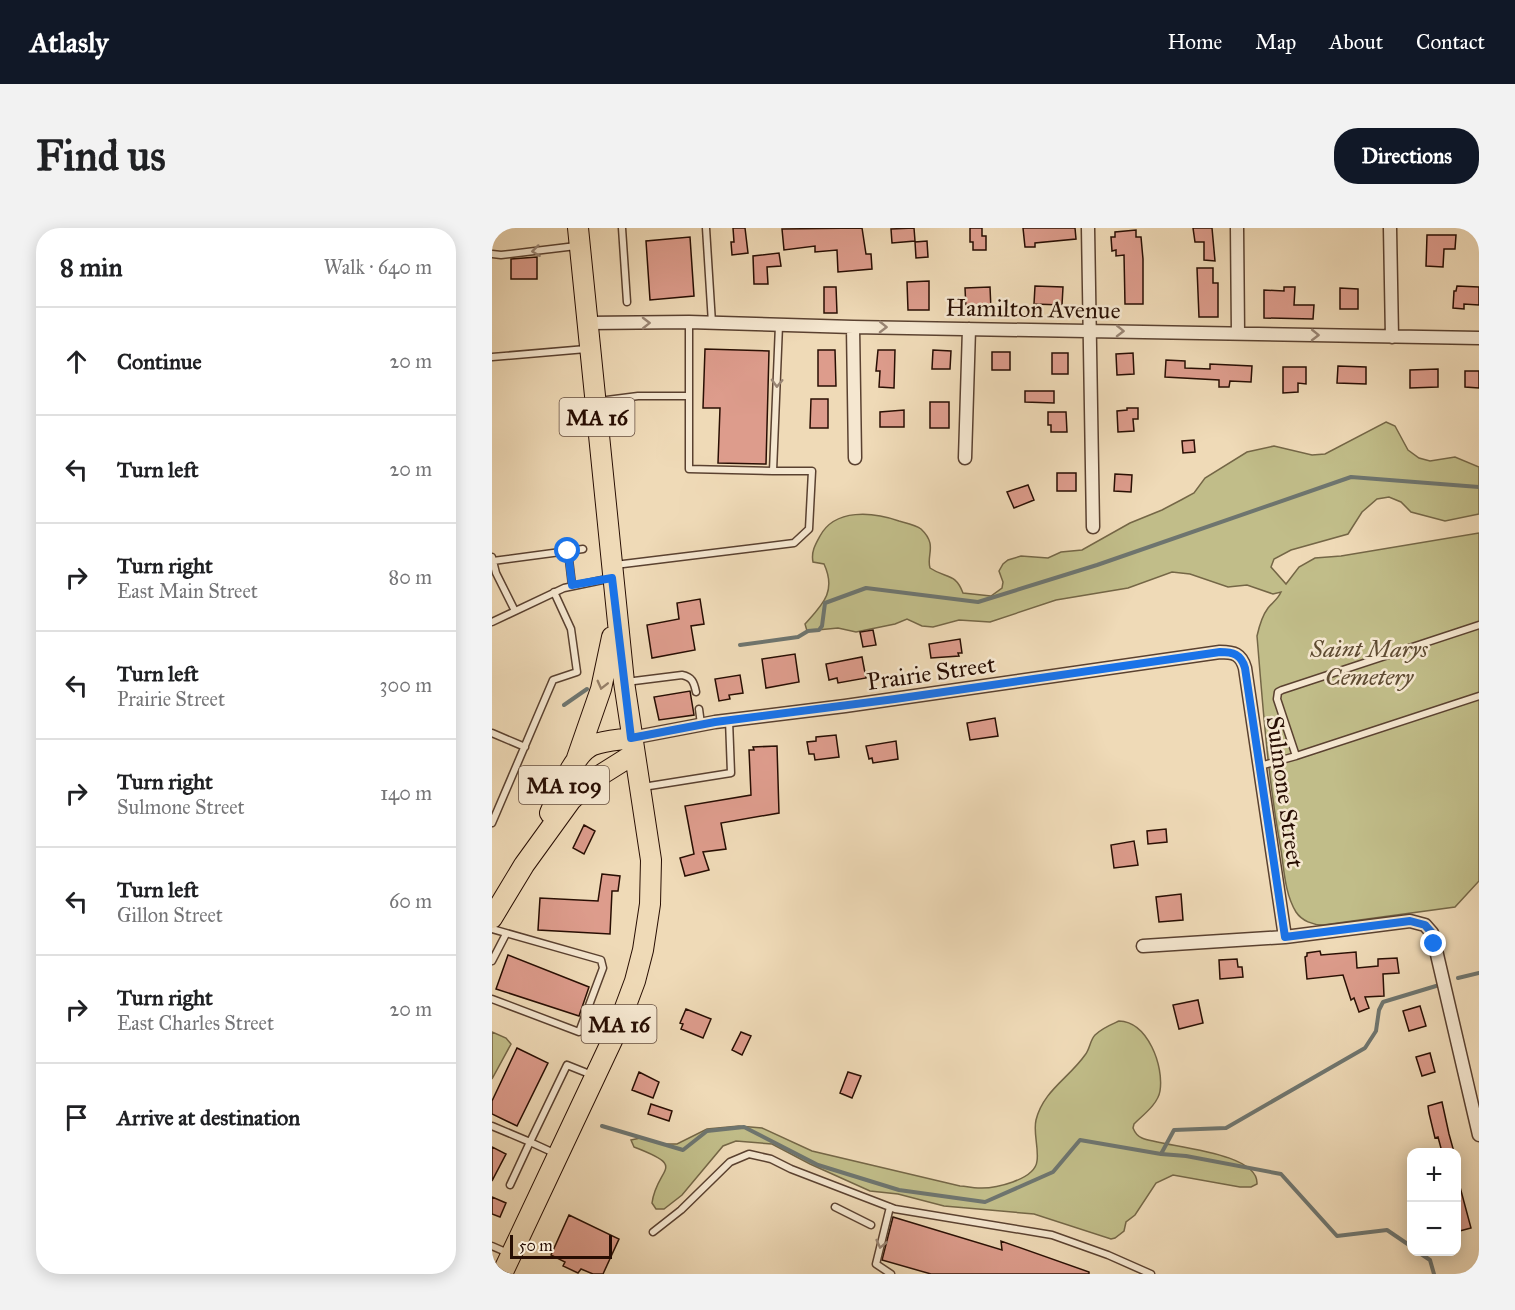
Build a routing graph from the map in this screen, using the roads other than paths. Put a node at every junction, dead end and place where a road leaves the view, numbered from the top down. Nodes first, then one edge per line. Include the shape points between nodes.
1 (622, 228) edge
2 (706, 228) edge
3 (1088, 228) edge
4 (1237, 228) edge
5 (1390, 228) edge
6 (580, 232) edge
7 (492, 254) edge
8 (627, 302) dead end
9 (689, 322) junction
10 (587, 323) junction
11 (712, 323) junction
12 (779, 325) junction
13 (853, 327) junction
14 (969, 329) junction
15 (1090, 331) junction
16 (1238, 333) junction
17 (1392, 337) junction
18 (1479, 338) edge
19 (590, 349) junction
20 (492, 357) edge
21 (688, 396) junction
22 (595, 402) junction
23 (855, 458) dead end
24 (965, 458) dead end
25 (773, 471) junction
26 (1093, 527) dead end
27 (583, 549) dead end
28 (568, 551) junction
29 (492, 557) edge
30 (492, 561) edge
31 (612, 572) junction
32 (572, 585) junction
33 (554, 592) junction
34 (615, 607) junction
35 (515, 611) junction
36 (492, 622) edge
37 (1479, 625) edge
38 (1237, 655) joint
39 (624, 682) junction
40 (696, 692) dead end
41 (1479, 696) edge
42 (699, 709) dead end
43 (729, 720) junction
44 (701, 725) junction
45 (492, 733) edge
46 (632, 746) junction
47 (525, 747) junction
48 (1296, 756) junction
49 (1259, 766) junction
50 (571, 771) junction
51 (640, 787) junction
52 (492, 823) edge
53 (524, 865) junction
54 (492, 918) edge
55 (492, 929) edge
56 (506, 934) junction
57 (1285, 937) junction
58 (1143, 946) dead end
59 (492, 961) edge
60 (492, 999) edge
61 (595, 1076) junction
62 (492, 1126) edge
63 (1479, 1135) edge
64 (530, 1142) junction
65 (558, 1155) junction
66 (510, 1185) dead end
67 (836, 1207) dead end
68 (890, 1207) junction
69 (871, 1225) dead end
70 (653, 1232) dead end
71 (492, 1246) edge
72 (511, 1254) junction
73 (502, 1274) edge
74 (892, 1274) edge
75 (901, 1274) edge
76 (1151, 1274) edge

1 - 8 lane
2 - 11 lane
3 - 15 street
4 - 16 street
5 - 17 street
6 -> 7 lane via 501,255
6 - 10 main road, MA 16
10 -> 9 street, Hamilton Avenue
9 - 11 street, Hamilton Avenue
9 - 21 lane
10 - 19 main road, MA 16
11 - 12 street, Hamilton Avenue
12 - 13 street, Hamilton Avenue
12 -> 25 lane
13 -> 14 street, Hamilton Avenue
13 - 23 street
14 - 15 street, Hamilton Avenue
14 - 24 street
15 -> 16 street, Hamilton Avenue
15 - 26 street
16 -> 17 street, Hamilton Avenue
17 - 18 street, Hamilton Avenue
19 - 20 lane
19 - 22 main road, MA 16
21 - 22 lane via 638,396
21 - 25 lane via 689,469
22 - 31 main road, MA 16
25 - 31 lane via 812,471 809,529 794,543
27 - 28 lane
28 - 30 lane
28 - 32 lane
29 - 30 lane
30 - 35 lane
31 - 32 lane
31 - 34 main road, MA 16
32 - 33 lane
33 - 35 lane
33 - 47 lane via 571,629 577,672 554,680
34 - 39 main road, MA 16
34 -> 50 main road via 602,689
35 - 36 lane
37 - 48 lane via 1278,692
38 - 43 street, Prairie Street via 1220,652
38 - 49 street, Sulmone Street via 1245,668
39 - 40 lane via 682,675 694,682
39 - 46 main road, MA 16
41 - 48 lane
42 - 44 lane
43 - 44 street, Prairie Street
43 - 51 lane via 731,773
44 - 46 street, Prairie Street
45 - 47 lane
46 - 50 main road, MA 109 via 605,742 592,746 581,754
46 - 51 main road, MA 16
46 - 53 main road, MA 109 via 576,793
47 - 52 lane
48 - 49 lane
49 - 57 street, Sulmone Street
50 - 53 main road, MA 109
51 - 61 main road, MA 16 via 651,860 647,927 629,997
53 - 54 main road, MA 109
55 - 56 lane
56 - 59 lane
56 - 60 lane via 601,960 603,968 579,1032
57 - 58 street
57 - 63 street via 1410,921 1424,924 1432,933
61 - 64 lane via 567,1065
61 - 65 main road, MA 16
62 - 64 lane
64 - 65 lane
64 - 66 lane
65 - 72 main road, MA 16
67 - 69 lane
68 - 70 lane via 771,1159 749,1154 730,1162
68 -> 74 lane via 876,1264
68 - 76 lane via 1052,1235
71 - 72 lane
72 - 73 main road, MA 16
74 - 75 lane

